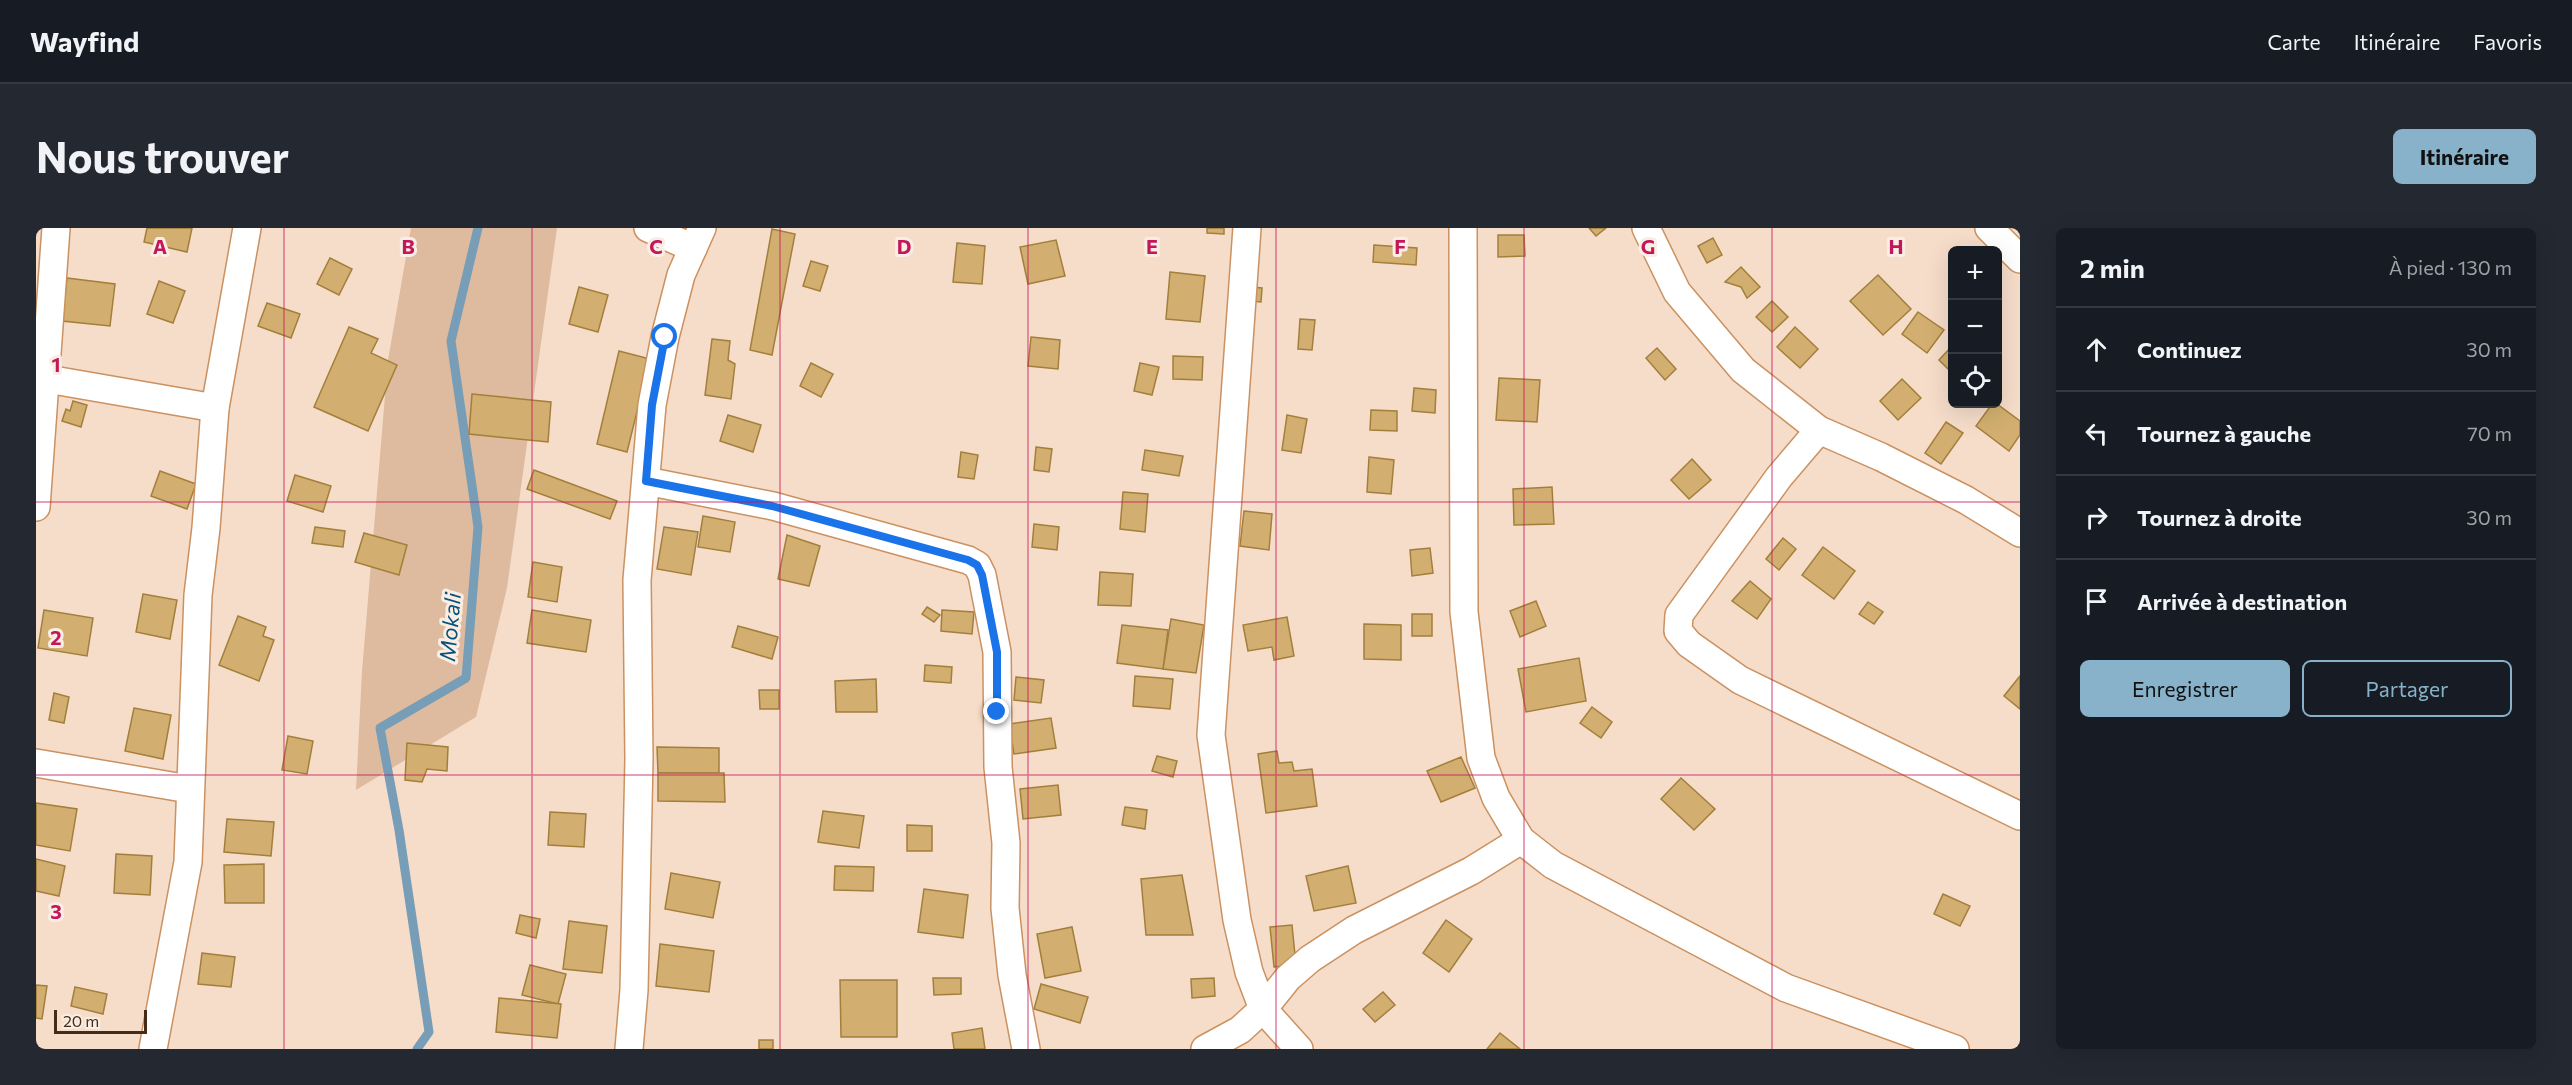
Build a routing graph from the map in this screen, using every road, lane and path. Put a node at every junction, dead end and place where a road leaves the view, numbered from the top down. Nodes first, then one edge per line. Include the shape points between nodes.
1 (56, 228) edge
2 (247, 228) edge
3 (648, 228) edge
4 (1247, 228) edge
5 (1463, 228) edge
6 (1646, 228) edge
7 (1989, 228) edge
8 (697, 238) edge
9 (2020, 259) edge
10 (41, 378) edge
11 (215, 408) junction
12 (1819, 430) junction
13 (646, 481) junction
14 (36, 507) edge
15 (2020, 533) edge
16 (36, 763) edge
17 (189, 789) junction
18 (2020, 816) edge
19 (1521, 840) junction
20 (1263, 1010) junction
21 (153, 1049) edge
22 (629, 1049) edge
23 (1026, 1049) edge
24 (1205, 1049) edge
25 (1299, 1049) edge
26 (1955, 1049) edge

1 - 10 street
2 - 11 street
3 - 8 street
4 - 20 street via 1211,735 1237,920
5 - 19 street via 1464,612 1481,758 1496,798
6 - 12 street via 1677,292 1743,370
7 - 9 street
8 - 13 street via 681,275 665,337 652,405
10 - 11 street
10 - 14 street
11 - 17 street via 198,595
12 - 15 street via 1966,500
12 - 18 street via 1779,477 1679,615 1678,631 1689,644 1740,680
13 - 22 street via 636,580 639,771 635,968
13 - 23 street via 772,506 977,565 997,652 998,767 1006,843 1005,908
16 - 17 street
17 - 21 street via 186,880
19 - 20 street via 1310,958
19 - 26 street via 1553,865 1786,988
20 - 24 street via 1240,1030
20 - 25 street

